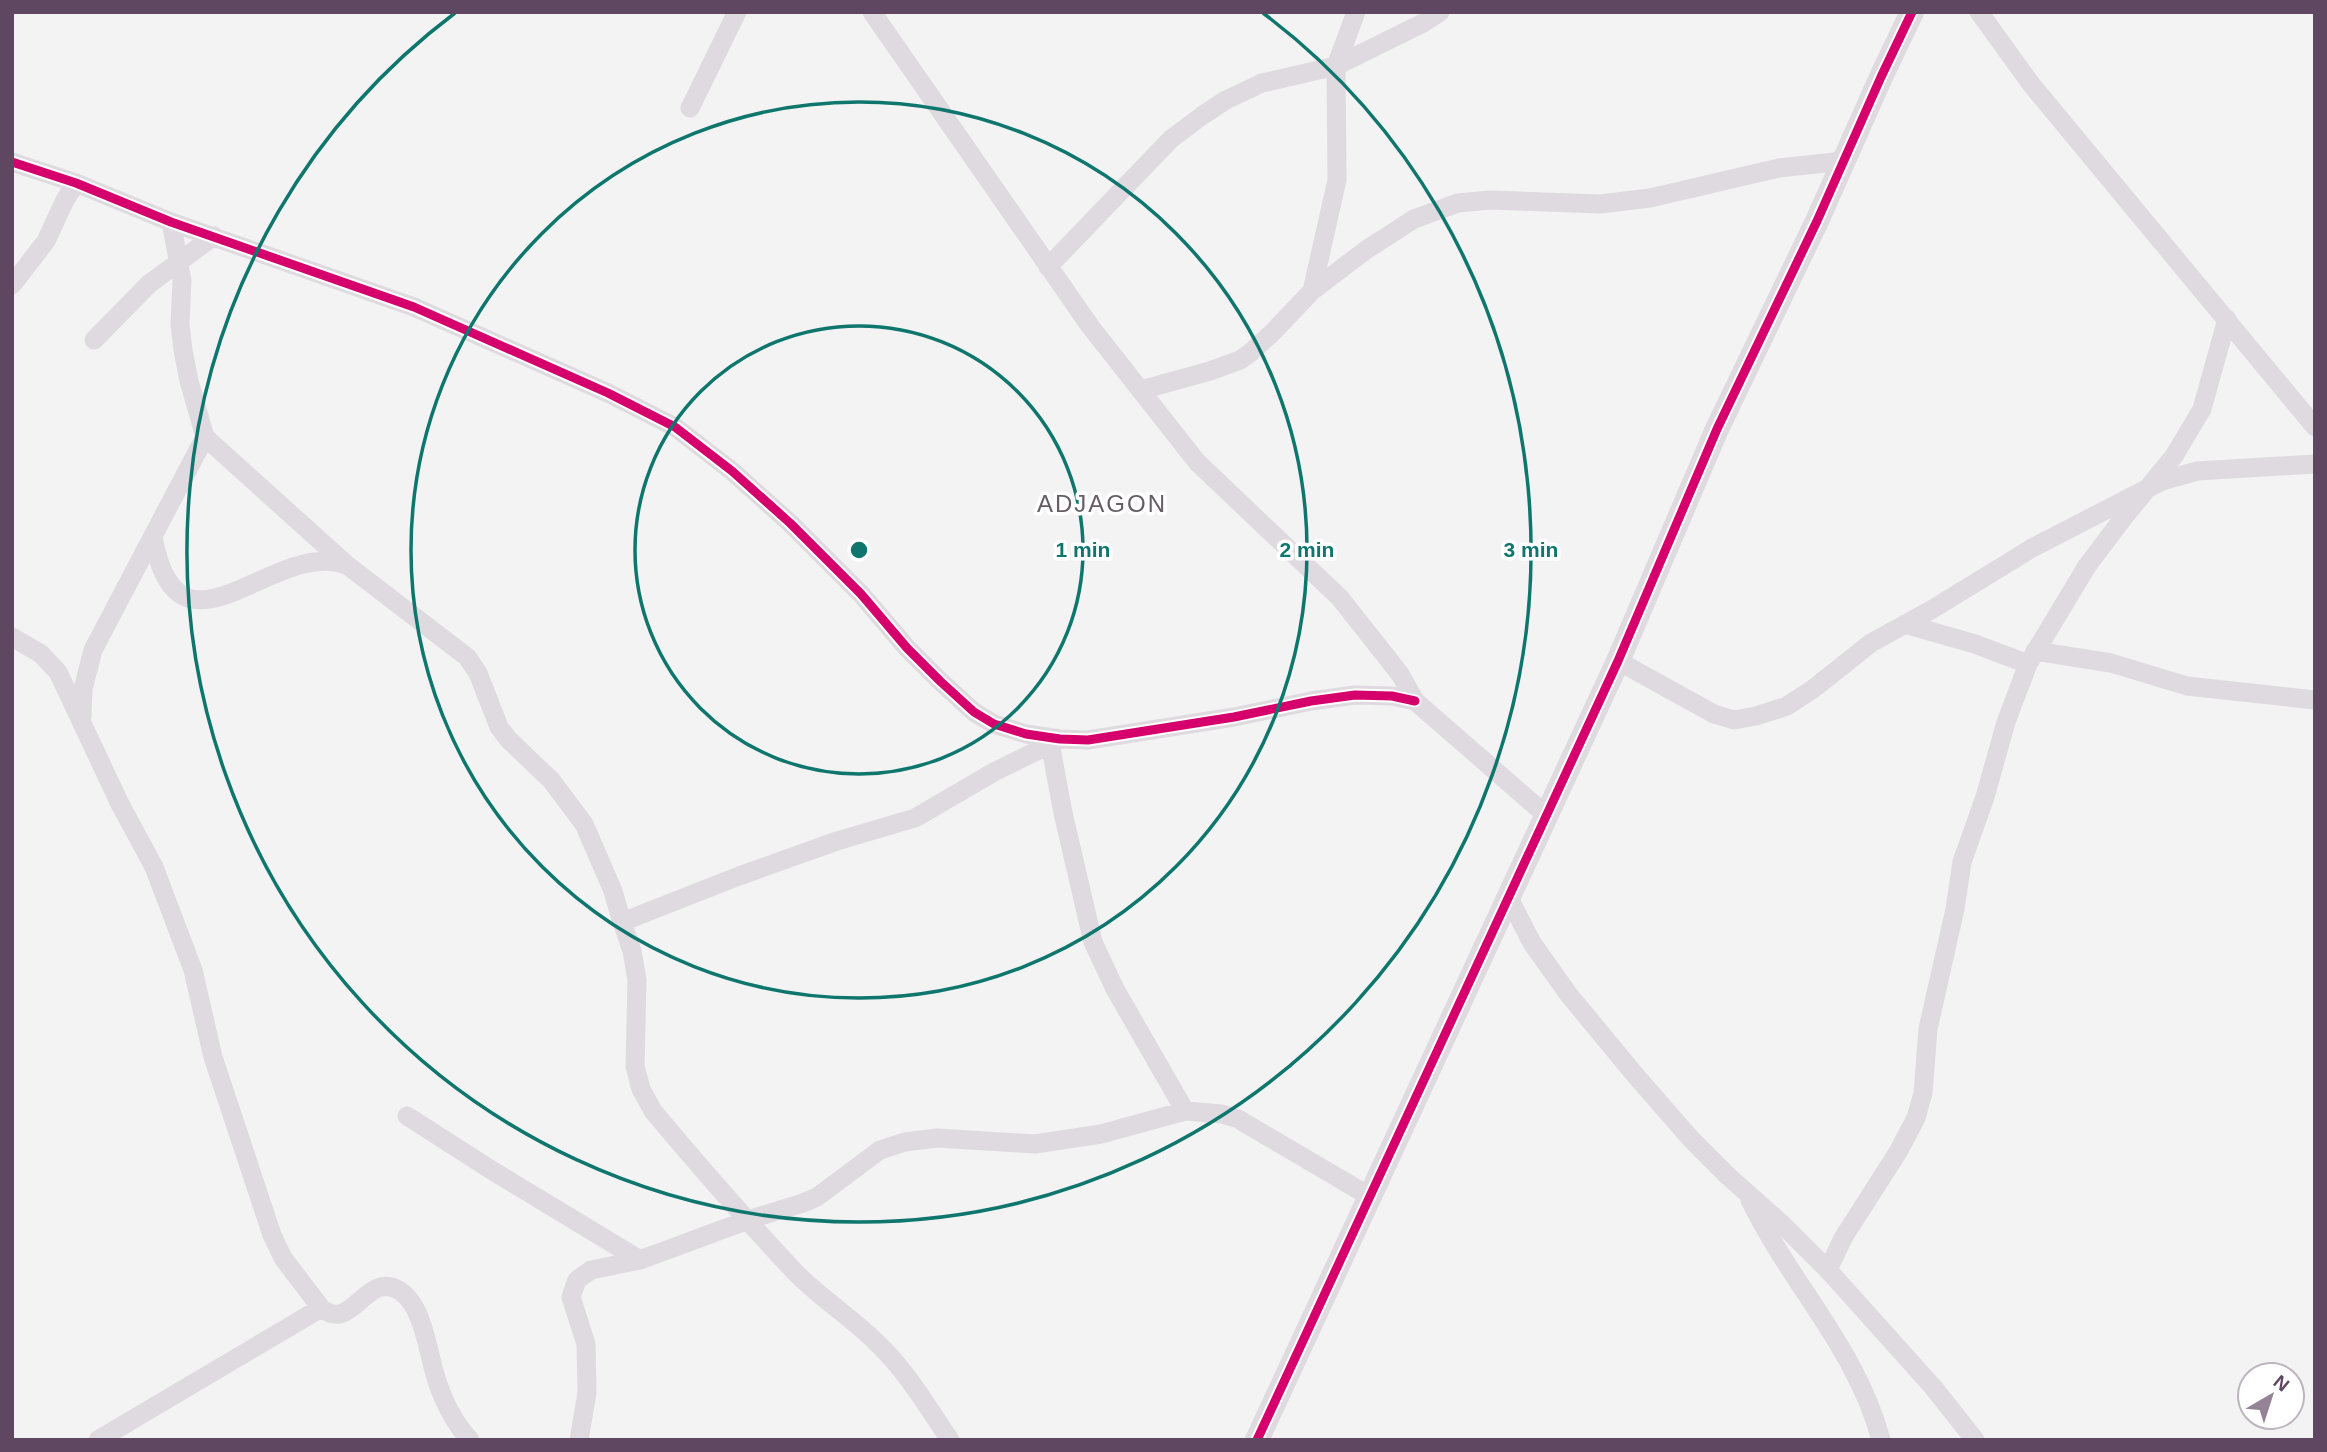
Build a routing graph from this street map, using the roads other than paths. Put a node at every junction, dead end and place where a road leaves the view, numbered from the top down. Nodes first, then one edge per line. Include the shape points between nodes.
1 (737, 12) edge
2 (872, 12) edge
3 (1356, 12) edge
4 (1440, 12) edge
5 (1912, 12) edge
6 (1979, 12) edge
7 (1336, 66) junction
8 (690, 108) dead end
9 (1844, 160) junction
10 (12, 162) edge
11 (76, 183) junction
12 (171, 222) junction
13 (214, 236) junction
14 (180, 261) junction
15 (1048, 267) junction
16 (12, 285) edge
17 (1312, 291) junction
18 (2227, 319) junction
19 (94, 340) dead end
20 (1141, 390) junction
21 (2315, 427) edge
22 (205, 437) junction
23 (2315, 464) edge
24 (2146, 488) junction
25 (153, 537) junction
26 (347, 565) junction
27 (1905, 624) junction
28 (12, 637) edge
29 (2032, 658) junction
30 (1618, 661) junction
31 (2315, 700) edge
32 (1415, 701) junction
33 (82, 721) junction
34 (1055, 741) junction
35 (1546, 815) junction
36 (1509, 898) junction
37 (622, 922) junction
38 (1185, 1111) junction
39 (407, 1116) dead end
40 (1746, 1193) junction
41 (1368, 1196) junction
42 (748, 1220) junction
43 (640, 1260) junction
44 (1828, 1270) junction
45 (321, 1308) junction
46 (98, 1440) edge
47 (470, 1440) edge
48 (579, 1440) edge
49 (950, 1440) edge
50 (1257, 1440) edge
51 (1881, 1440) edge
52 (1976, 1440) edge

1 - 8 street
2 - 15 street
3 - 7 street
4 - 7 street
5 - 9 street
6 - 18 street via 2031,84
7 - 15 street via 1262,83 1203,115 1171,139
7 - 17 street via 1337,180
9 - 17 street via 1779,168 1663,195 1600,204 1458,203 1414,219
9 - 30 street via 1717,429
10 - 11 street
11 - 12 street
11 - 16 street via 46,241
12 - 13 street
12 - 14 street
13 - 14 street
13 - 34 street via 414,307 675,427 790,523 974,712 994,724
14 - 19 street via 133,299
14 - 22 street via 183,350
15 - 20 street
17 - 20 street via 1240,359
18 - 21 street
18 - 24 street via 2202,409 2174,456
20 - 32 street via 1198,462 1340,598
22 - 25 street
22 - 26 street
23 - 24 street via 2197,471
24 - 27 street via 2032,548
24 - 29 street via 2087,566
25 - 26 street via 169,583 198,602 300,564 333,560
25 - 33 street via 93,650 83,689
26 - 37 street via 467,657 499,727 551,780 584,824
27 - 29 street
27 - 30 street via 1871,643 1787,706 1734,720 1714,715
28 - 33 street via 53,666
29 - 31 street via 2111,663 2188,686
29 - 44 street via 2006,722 1962,862 1928,1029 1923,1093 1916,1118
30 - 35 street
32 - 34 street via 1355,695 1125,736
32 - 35 street
33 - 45 street via 154,867 188,957 213,1057 272,1235 283,1258
34 - 37 street via 915,818 836,841
34 - 38 street via 1063,813 1093,942
35 - 36 street
36 - 40 street via 1532,943 1569,995 1691,1139
36 - 41 street
37 - 42 street via 637,980 634,1040 641,1089 653,1111
38 - 41 street via 1238,1119
38 - 42 street via 1101,1134 1035,1144 937,1138 905,1142 880,1150 817,1197
39 - 43 street
40 - 44 street
40 - 51 street via 1765,1231 1844,1350 1863,1385
41 - 50 street
42 - 43 street
42 - 49 street via 796,1274 895,1361
43 - 48 street via 591,1270 577,1280 571,1297 586,1344 587,1393
44 - 52 street
45 - 46 street
45 - 47 street via 340,1315 371,1291 394,1287 403,1293 419,1315 448,1409

